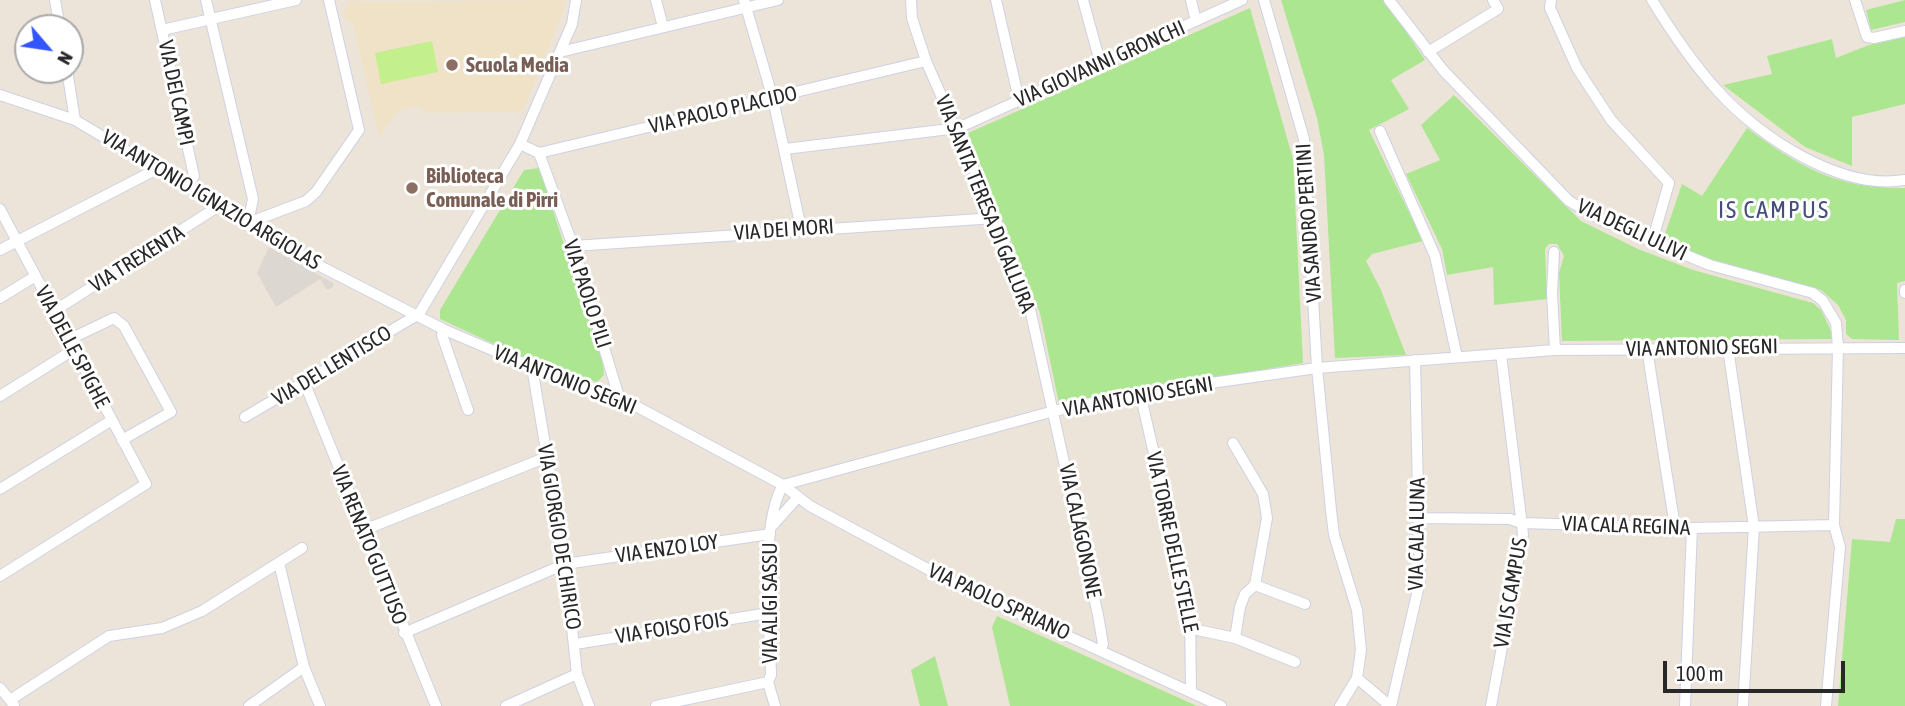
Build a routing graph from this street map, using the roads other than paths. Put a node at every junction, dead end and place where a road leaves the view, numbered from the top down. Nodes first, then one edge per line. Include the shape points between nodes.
1 (155, 0) edge
2 (206, 0) edge
3 (296, 0) edge
4 (329, 0) edge
5 (576, 0) edge
6 (656, 0) edge
7 (778, 0) edge
8 (911, 0) edge
9 (996, 0) edge
10 (1083, 0) edge
11 (1191, 0) edge
12 (1242, 0) edge
13 (1264, 0) edge
14 (1403, 0) edge
15 (1493, 0) edge
16 (1551, 0) edge
17 (1652, 0) edge
18 (1855, 0) edge
19 (1391, 2) edge
20 (745, 3) edge
21 (210, 19) junction
22 (1196, 20) junction
23 (663, 27) junction
24 (162, 30) junction
25 (1905, 31) edge
26 (561, 52) junction
27 (1428, 52) junction
28 (926, 61) junction
29 (1100, 62) junction
30 (69, 84) edge
31 (0, 95) edge
32 (773, 99) junction
33 (1019, 100) junction
34 (75, 120) junction
35 (958, 128) junction
36 (1380, 131) dead end
37 (520, 144) junction
38 (785, 149) junction
39 (539, 153) junction
40 (159, 168) junction
41 (1905, 180) edge
42 (188, 186) junction
43 (219, 206) junction
44 (0, 209) edge
45 (995, 218) junction
46 (248, 223) junction
47 (802, 228) junction
48 (17, 242) junction
49 (1651, 242) junction
50 (573, 246) junction
51 (0, 250) edge
52 (1554, 253) dead end
53 (34, 277) junction
54 (0, 298) edge
55 (54, 311) junction
56 (419, 314) junction
57 (445, 330) junction
58 (71, 345) junction
59 (1838, 346) junction
60 (1728, 348) junction
61 (1905, 348) edge
62 (1647, 349) junction
63 (1555, 350) junction
64 (1501, 354) junction
65 (1457, 357) junction
66 (1415, 360) junction
67 (532, 367) junction
68 (1317, 368) junction
69 (305, 384) junction
70 (1140, 393) junction
71 (0, 396) edge
72 (619, 397) junction
73 (468, 410) dead end
74 (1054, 411) junction
75 (245, 417) dead end
76 (111, 421) junction
77 (122, 440) junction
78 (1233, 443) dead end
79 (547, 457) junction
80 (783, 485) junction
81 (0, 489) edge
82 (798, 497) junction
83 (1419, 518) junction
84 (1521, 523) junction
85 (1834, 524) junction
86 (1675, 527) junction
87 (1754, 527) junction
88 (1692, 528) junction
89 (771, 529) junction
90 (365, 530) junction
91 (302, 548) dead end
92 (279, 563) junction
93 (565, 564) junction
94 (0, 576) edge
95 (1255, 585) junction
96 (1305, 604) dead end
97 (769, 613) junction
98 (1193, 629) junction
99 (404, 633) junction
100 (1235, 638) junction
101 (575, 644) junction
102 (1101, 649) junction
103 (1295, 662) dead end
104 (304, 667) junction
105 (577, 674) junction
106 (1357, 678) junction
107 (768, 682) junction
108 (0, 688) edge
109 (1191, 691) junction
110 (12, 703) edge
111 (248, 706) edge
112 (320, 706) edge
113 (436, 706) edge
114 (506, 706) edge
115 (589, 706) edge
116 (656, 706) edge
117 (775, 706) edge
118 (1222, 706) edge
119 (1340, 706) edge
120 (1391, 706) edge
121 (1491, 706) edge
122 (1685, 706) edge
123 (1743, 706) edge
124 (1826, 706) edge

1 - 24 street, VIA DEI CAMPI
2 - 21 street
3 - 21 street
4 - 46 street via 359,130 306,201
5 - 26 street
6 - 23 street
7 - 20 street
8 - 28 street, VIA SANTA TERESA DI GALLURA
9 - 33 street
10 - 29 street
11 - 22 street
12 - 22 street, VIA GIOVANNI GRONCHI
13 - 68 street, VIA SANDRO PERTINI via 1304,139
14 - 19 street
15 - 27 street via 1498,9
16 - 49 street via 1550,8 1584,79 1611,120 1669,183
17 - 41 street via 1718,92 1795,153 1834,172 1882,181
18 - 25 street via 1867,37
19 - 27 street, VIA DEGLI ULIVI
20 - 23 street
20 - 32 street
21 - 24 street
21 - 46 street via 253,200
22 - 29 street, VIA GIOVANNI GRONCHI
23 - 26 street
24 - 42 street, VIA DEI CAMPI via 194,176
26 - 37 street
27 - 49 street, VIA DEGLI ULIVI via 1569,201
28 - 32 street, VIA PAOLO PLACIDO
28 - 35 street, VIA SANTA TERESA DI GALLURA
29 - 33 street, VIA GIOVANNI GRONCHI
30 - 34 street
31 - 34 street, VIA ANTONIO IGNAZIO ARGIOLAS
32 - 38 street
32 - 39 street, VIA PAOLO PLACIDO
33 - 35 street, VIA GIOVANNI GRONCHI
34 - 40 street, VIA ANTONIO IGNAZIO ARGIOLAS
35 - 38 street, VIA GIOVANNI GRONCHI
35 - 45 street, VIA SANTA TERESA DI GALLURA
36 - 65 street via 1435,256
37 - 39 street
37 - 56 street
38 - 47 street
39 - 50 street, VIA PAOLO PILI
40 - 42 street, VIA ANTONIO IGNAZIO ARGIOLAS
40 - 48 street
42 - 43 street, VIA ANTONIO IGNAZIO ARGIOLAS
43 - 46 street, VIA ANTONIO IGNAZIO ARGIOLAS
43 - 55 street, VIA TREXENTA
44 - 48 street, VIA DELLE SPIGHE
45 - 47 street, VIA DEI MORI
45 - 74 street, VIA SANTA TERESA DI GALLURA via 1030,309
46 - 56 street, VIA ANTONIO IGNAZIO ARGIOLAS via 318,265
47 - 50 street, VIA DEI MORI
48 - 51 street
48 - 53 street, VIA DELLE SPIGHE
49 - 59 street, VIA DEGLI ULIVI via 1710,265 1813,293 1836,323
50 - 72 street, VIA PAOLO PILI
52 - 63 street
53 - 54 street
53 - 55 street, VIA DELLE SPIGHE
55 - 58 street, VIA DELLE SPIGHE
56 - 57 street, VIA ANTONIO SEGNI
56 - 69 street, VIA DEL LENTISCO
57 - 67 street, VIA ANTONIO SEGNI
57 - 73 street via 442,335
58 - 71 street
58 - 76 street, VIA DELLE SPIGHE
58 - 77 street via 114,318 124,326 171,412
59 - 60 street, VIA ANTONIO SEGNI
59 - 61 street, VIA ANTONIO SEGNI
59 - 85 street, VIA DEGLI ULIVI
60 - 62 street, VIA ANTONIO SEGNI
60 - 87 street
62 - 63 street, VIA ANTONIO SEGNI
62 - 86 street
63 - 64 street, VIA ANTONIO SEGNI
64 - 65 street, VIA ANTONIO SEGNI
64 - 84 street, VIA IS CAMPUS
65 - 66 street, VIA ANTONIO SEGNI
66 - 68 street, VIA ANTONIO SEGNI
66 - 83 street, VIA CALA LUNA
67 - 72 street, VIA ANTONIO SEGNI
67 - 79 street, VIA GIORGIO DE CHIRICO
68 - 70 street, VIA ANTONIO SEGNI
68 - 106 street, VIA SANDRO PERTINI via 1334,535 1357,610 1361,650
69 - 75 street, VIA DEL LENTISCO
69 - 90 street, VIA RENATO GUTTUSO
70 - 74 street, VIA ANTONIO SEGNI
70 - 98 street, VIA TORRE DELLE STELLE
72 - 80 street, VIA ANTONIO SEGNI
74 - 80 street, VIA ANTONIO SEGNI
74 - 102 street, VIA CALAGONONE via 1098,615
76 - 77 street, VIA DELLE SPIGHE
76 - 81 street
77 - 94 street, VIA DELLE SPIGHE via 146,484
78 - 95 street via 1263,494 1266,527
79 - 90 street
79 - 93 street, VIA GIORGIO DE CHIRICO
80 - 82 street, VIA PAOLO SPRIANO
80 - 89 street, VIA ALIGI SASSU
82 - 89 street, VIA ALIGI SASSU
82 - 102 street, VIA PAOLO SPRIANO via 965,589
83 - 84 street, VIA CALA REGINA
83 - 120 street, VIA CALA LUNA via 1420,581
84 - 86 street, VIA CALA REGINA
84 - 121 street, VIA IS CAMPUS via 1523,534
85 - 87 street, VIA CALA REGINA
85 - 124 street, VIA DEGLI ULIVI via 1840,547
86 - 88 street, VIA CALA REGINA
87 - 88 street, VIA CALA REGINA
87 - 123 street
88 - 122 street
89 - 93 street, VIA ENZO LOY
89 - 97 street, VIA ALIGI SASSU
90 - 99 street, VIA RENATO GUTTUSO
91 - 92 street
92 - 104 street
92 - 110 street via 162,628 109,635
93 - 99 street, VIA ENZO LOY
93 - 101 street, VIA GIORGIO DE CHIRICO
95 - 96 street
95 - 100 street via 1240,607
97 - 101 street, VIA FOISO FOIS
97 - 107 street, VIA ALIGI SASSU
98 - 100 street
98 - 109 street, VIA TORRE DELLE STELLE
99 - 113 street, VIA RENATO GUTTUSO
100 - 103 street
101 - 105 street, VIA GIORGIO DE CHIRICO
102 - 109 street, VIA PAOLO SPRIANO
104 - 111 street
104 - 112 street
105 - 114 street
105 - 115 street, VIA GIORGIO DE CHIRICO
106 - 119 street
106 - 120 street
107 - 116 street
107 - 117 street, VIA ALIGI SASSU
108 - 110 street
109 - 118 street, VIA PAOLO SPRIANO

